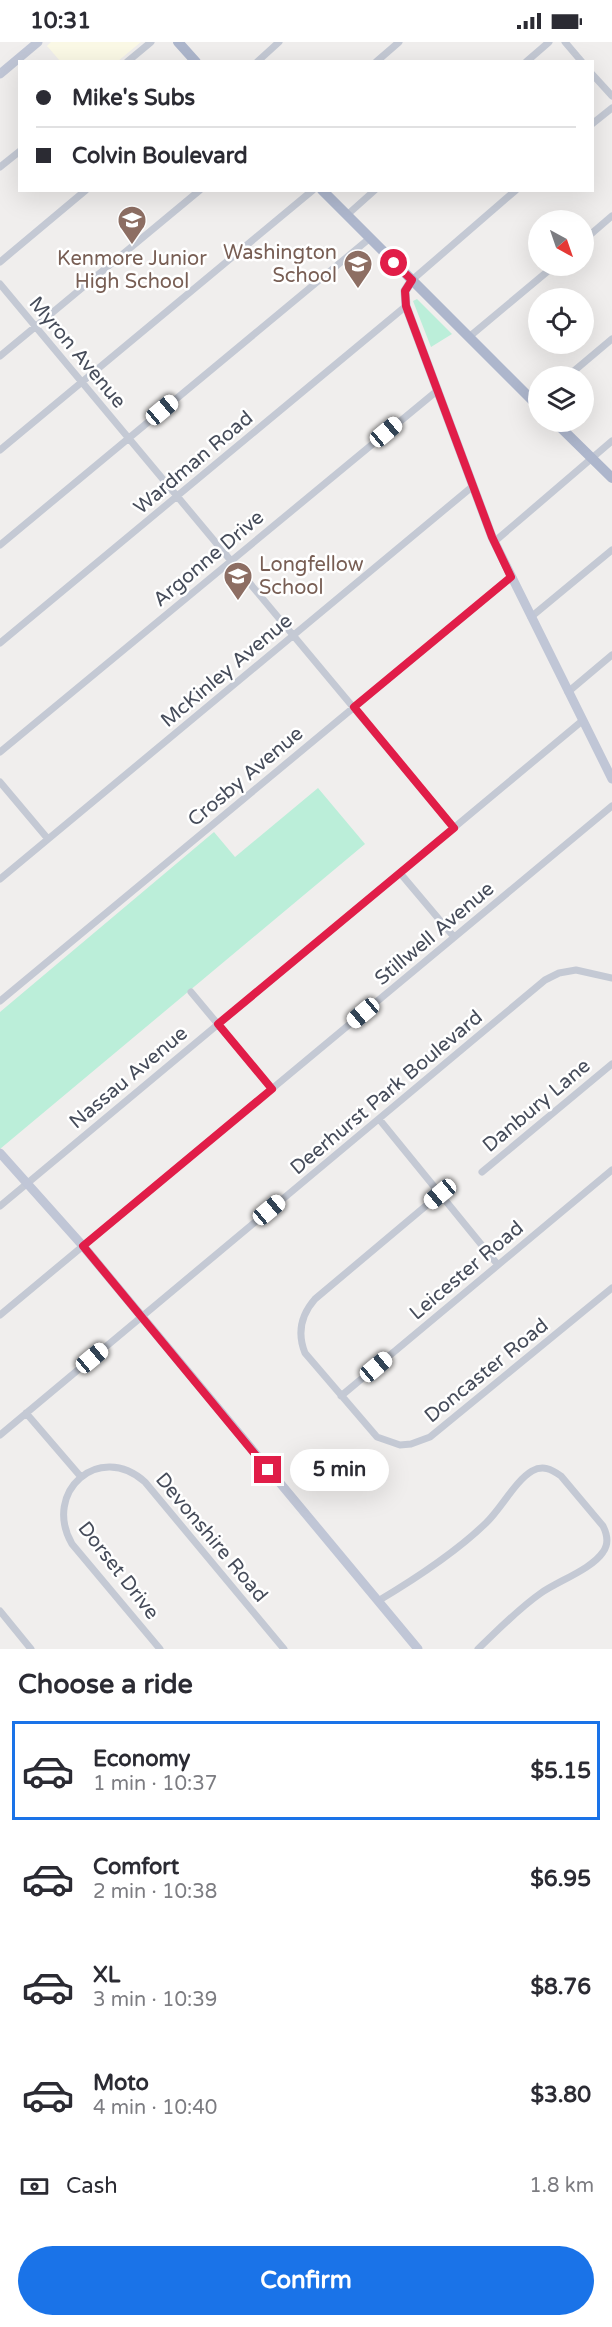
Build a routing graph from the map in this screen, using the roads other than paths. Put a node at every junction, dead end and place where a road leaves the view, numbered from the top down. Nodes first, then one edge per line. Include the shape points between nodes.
1 (38, 42) edge
2 (151, 42) edge
3 (178, 42) edge
4 (279, 42) edge
5 (399, 42) edge
6 (549, 42) edge
7 (565, 42) edge
8 (129, 60) edge
9 (194, 60) edge
10 (258, 60) edge
11 (378, 60) edge
12 (528, 60) edge
13 (580, 60) edge
14 (0, 74) edge
15 (594, 76) edge
16 (612, 96) edge
17 (612, 108) edge
18 (594, 122) edge
19 (18, 153) edge
20 (0, 167) edge
21 (84, 192) edge
22 (198, 192) edge
23 (311, 192) edge
24 (324, 192) edge
25 (373, 192) edge
26 (514, 192) edge
27 (347, 215) junction
28 (612, 216) edge
29 (594, 231) edge
30 (370, 238) junction
31 (0, 262) edge
32 (542, 276) edge
33 (412, 280) junction
34 (0, 284) edge
35 (406, 306) junction
36 (36, 327) junction
37 (469, 337) junction
38 (612, 339) edge
39 (0, 356) edge
40 (580, 366) edge
41 (82, 382) junction
42 (438, 390) junction
43 (528, 394) edge
44 (565, 432) edge
45 (129, 438) junction
46 (612, 441) edge
47 (0, 450) edge
48 (592, 458) junction
49 (612, 478) edge
50 (473, 486) junction
51 (177, 496) junction
52 (494, 542) junction
53 (0, 545) edge
54 (612, 550) edge
55 (231, 561) junction
56 (511, 577) junction
57 (531, 617) junction
58 (294, 636) junction
59 (0, 643) edge
60 (612, 655) edge
61 (568, 692) junction
62 (354, 707) junction
63 (582, 721) junction
64 (0, 752) edge
65 (608, 761) edge
66 (612, 779) edge
67 (0, 782) edge
68 (612, 806) edge
69 (454, 828) junction
70 (48, 839) junction
71 (400, 873) junction
72 (0, 879) edge
73 (454, 937) junction
74 (612, 978) edge
75 (191, 992) dead end
76 (0, 1001) edge
77 (218, 1024) junction
78 (612, 1064) edge
79 (272, 1089) junction
80 (379, 1119) junction
81 (0, 1153) edge
82 (612, 1170) edge
83 (482, 1172) dead end
84 (27, 1183) junction
85 (440, 1194) junction
86 (0, 1206) edge
87 (83, 1246) junction
88 (498, 1264) junction
89 (612, 1288) edge
90 (0, 1315) edge
91 (141, 1317) junction
92 (341, 1396) junction
93 (26, 1413) junction
94 (0, 1435) edge
95 (81, 1477) junction
96 (378, 1601) junction
97 (0, 1611) edge
98 (31, 1649) edge
99 (160, 1649) edge
100 (284, 1649) edge
101 (418, 1649) edge
102 (478, 1649) edge

1 - 14 street
2 - 8 street
3 - 9 main road
4 - 10 street
5 - 11 street
6 - 12 street
7 - 13 street
15 - 16 street
17 - 18 street
19 - 20 street
21 - 31 street
22 - 36 street
23 - 41 street
24 - 27 main road
25 - 27 street
26 - 33 street
27 - 30 main road
28 - 29 street
30 - 33 main road
30 - 45 street
32 - 37 street
33 - 35 street via 405,291
33 - 37 main road
34 - 36 street, Myron Avenue
35 - 42 street
35 - 51 street, Wardman Road
36 - 39 street
36 - 41 street, Myron Avenue
37 - 43 main road
38 - 40 street
41 - 45 street, Myron Avenue
41 - 47 street
42 - 50 street
42 - 55 street, Argonne Drive
44 - 48 main road
45 - 51 street, Myron Avenue
45 - 53 street
46 - 48 street
48 - 49 main road
48 - 52 street
50 - 52 street
50 - 58 street, McKinley Avenue
51 - 55 street, Myron Avenue
51 - 59 street, Wardman Road
52 - 56 street
54 - 57 street
55 - 58 street, Myron Avenue
55 - 64 street, Argonne Drive
56 - 57 street
56 - 62 street, Crosby Avenue
57 - 61 street
58 - 62 street, Myron Avenue
58 - 70 street, McKinley Avenue
60 - 61 street
61 - 63 street
62 - 69 street, Myron Avenue
62 - 76 street, Crosby Avenue
63 - 65 street
63 - 69 street, Nassau Avenue
65 - 66 street
67 - 70 street
68 - 73 street, Stillwell Avenue
69 - 71 street, Nassau Avenue
70 - 72 street, McKinley Avenue
71 - 73 street
71 - 77 street, Nassau Avenue
73 - 79 street, Stillwell Avenue
74 - 80 street, Deerhurst Park Boulevard via 576,970 551,976
75 - 77 street
77 - 79 street
77 - 84 street, Nassau Avenue
78 - 83 street, Danbury Lane
79 - 87 street, Stillwell Avenue
80 - 85 street
80 - 91 street, Deerhurst Park Boulevard
81 - 84 street
82 - 88 street, Leicester Road
84 - 86 street, Nassau Avenue
84 - 87 street
85 - 88 street
85 - 92 street, Doncaster Road via 315,1299 305,1312 301,1336 305,1353
87 - 90 street, Stillwell Avenue
87 - 91 street
88 - 92 street, Leicester Road
89 - 92 street, Doncaster Road via 420,1441 400,1445 377,1437
91 - 93 street, Deerhurst Park Boulevard
91 - 96 street
93 - 94 street, Deerhurst Park Boulevard
93 - 95 street
95 - 99 street, Dorset Drive via 70,1489 64,1506 68,1536
95 - 100 street, Devonshire Road via 110,1467 138,1476
96 - 101 street
96 - 102 street via 474,1534 528,1473 540,1468 553,1470 603,1526 606,1547 587,1566 528,1602
97 - 98 street

